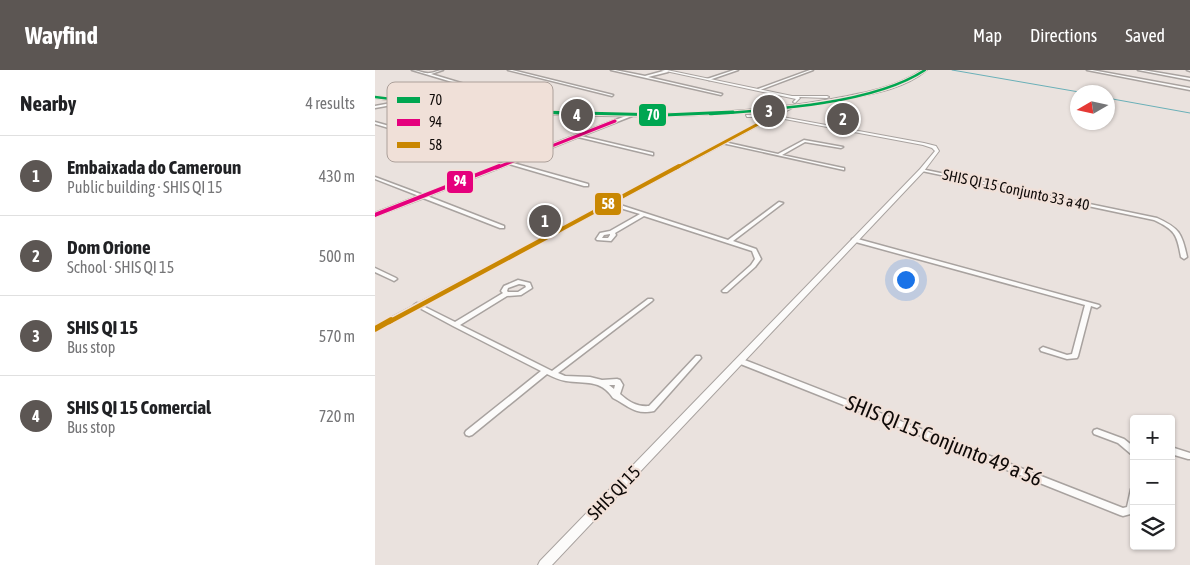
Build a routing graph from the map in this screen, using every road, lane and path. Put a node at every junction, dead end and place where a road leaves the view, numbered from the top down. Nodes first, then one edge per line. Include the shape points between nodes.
1 (413, 70) edge
2 (442, 70) edge
3 (509, 70) edge
4 (612, 70) edge
5 (665, 70) edge
6 (737, 70) edge
7 (812, 70) edge
8 (916, 70) edge
9 (925, 70) edge
10 (1088, 70) edge
11 (1139, 70) edge
12 (519, 71) edge
13 (1154, 73) junction
14 (430, 74) junction
15 (645, 77) junction
16 (708, 79) junction
17 (1190, 79) edge
18 (1141, 80) junction
19 (456, 82) edge
20 (759, 89) junction
21 (1190, 89) edge
22 (855, 92) junction
23 (721, 94) dead end
24 (862, 94) junction
25 (612, 95) dead end
26 (789, 95) junction
27 (375, 97) edge
28 (827, 97) junction
29 (387, 101) edge
30 (387, 103) edge
31 (791, 104) junction
32 (553, 106) edge
33 (375, 107) edge
34 (599, 108) junction
35 (702, 108) junction
36 (553, 113) edge
37 (592, 114) junction
38 (699, 114) junction
39 (622, 116) junction
40 (773, 116) junction
41 (746, 118) junction
42 (765, 121) junction
43 (577, 136) junction
44 (726, 142) junction
45 (553, 145) edge
46 (841, 147) dead end
47 (652, 154) dead end
48 (779, 155) junction
49 (510, 162) joint
50 (843, 169) dead end
51 (922, 170) junction
52 (375, 178) edge
53 (587, 184) dead end
54 (424, 196) junction
55 (781, 202) dead end
56 (609, 203) junction
57 (644, 214) junction
58 (375, 215) edge
59 (502, 227) dead end
60 (612, 232) dead end
61 (854, 240) junction
62 (729, 242) junction
63 (1184, 257) dead end
64 (375, 270) edge
65 (394, 279) dead end
66 (725, 291) dead end
67 (506, 294) dead end
68 (650, 300) dead end
69 (1088, 304) junction
70 (1097, 306) dead end
71 (414, 307) junction
72 (375, 324) edge
73 (455, 325) junction
74 (375, 329) edge
75 (1043, 349) dead end
76 (698, 358) dead end
77 (740, 361) junction
78 (549, 372) junction
79 (602, 383) junction
80 (616, 396) junction
81 (1097, 432) dead end
82 (469, 433) dead end
83 (1130, 446) edge
84 (1175, 451) edge
85 (1188, 456) dead end
86 (1132, 505) edge
87 (545, 565) edge

1 - 14 street
2 - 14 street
3 - 12 street
4 - 15 street
5 - 15 street
5 - 16 street
6 - 16 street
7 - 20 street
8 - 22 main road
9 - 24 main road via 906,81
10 - 18 street
11 - 13 street
12 - 25 street
13 - 17 street
13 - 18 street
14 - 19 street
15 - 23 street
16 - 20 street
18 - 21 street
20 - 26 street
22 - 24 main road
22 - 28 main road
24 - 31 main road
26 - 28 street
26 - 31 street via 799,98
27 - 29 main road
28 - 31 main road
30 - 33 street
31 - 35 main road
31 - 40 street
31 - 41 main road
32 - 34 main road
34 - 35 main road
34 - 37 main road via 590,112
35 - 38 main road via 707,112
36 - 37 main road
37 - 39 main road
38 - 39 main road
38 - 41 main road via 737,114
39 - 43 street
40 - 41 street via 759,114
40 - 42 street
40 - 51 street, SHIS QI 15 via 934,147 937,153
41 - 42 street via 753,122
41 - 44 street
42 - 44 street
43 - 45 street
43 - 47 street
44 - 48 street
44 - 56 street
46 - 48 street via 804,141
48 - 50 street
49 - 53 street
49 - 54 street
51 - 61 street, SHIS QI 15
51 - 63 street, SHIS QI 15 Conjunto 33 a 40 via 1155,219 1173,227 1181,236
52 - 54 street
54 - 58 street
54 - 59 street
55 - 62 street
56 - 57 street
56 - 71 street
57 - 60 street
57 - 62 street
61 - 69 street
61 - 77 street, SHIS QI 15
62 - 66 street via 755,250 758,259
64 - 65 street
67 - 73 street
68 - 78 street
69 - 70 street
69 - 75 street via 1075,356 1067,357
71 - 72 street
71 - 73 street
71 - 74 street
73 - 78 street
76 - 80 street via 651,409 624,403
77 - 86 street, SHIS QI 15 Conjunto 49 a 56 via 1123,512 1131,510
77 - 87 street, SHIS QI 15
78 - 79 street via 567,380 593,379
78 - 82 street
79 - 80 street
79 - 80 street via 617,382
81 - 83 street
84 - 85 street

